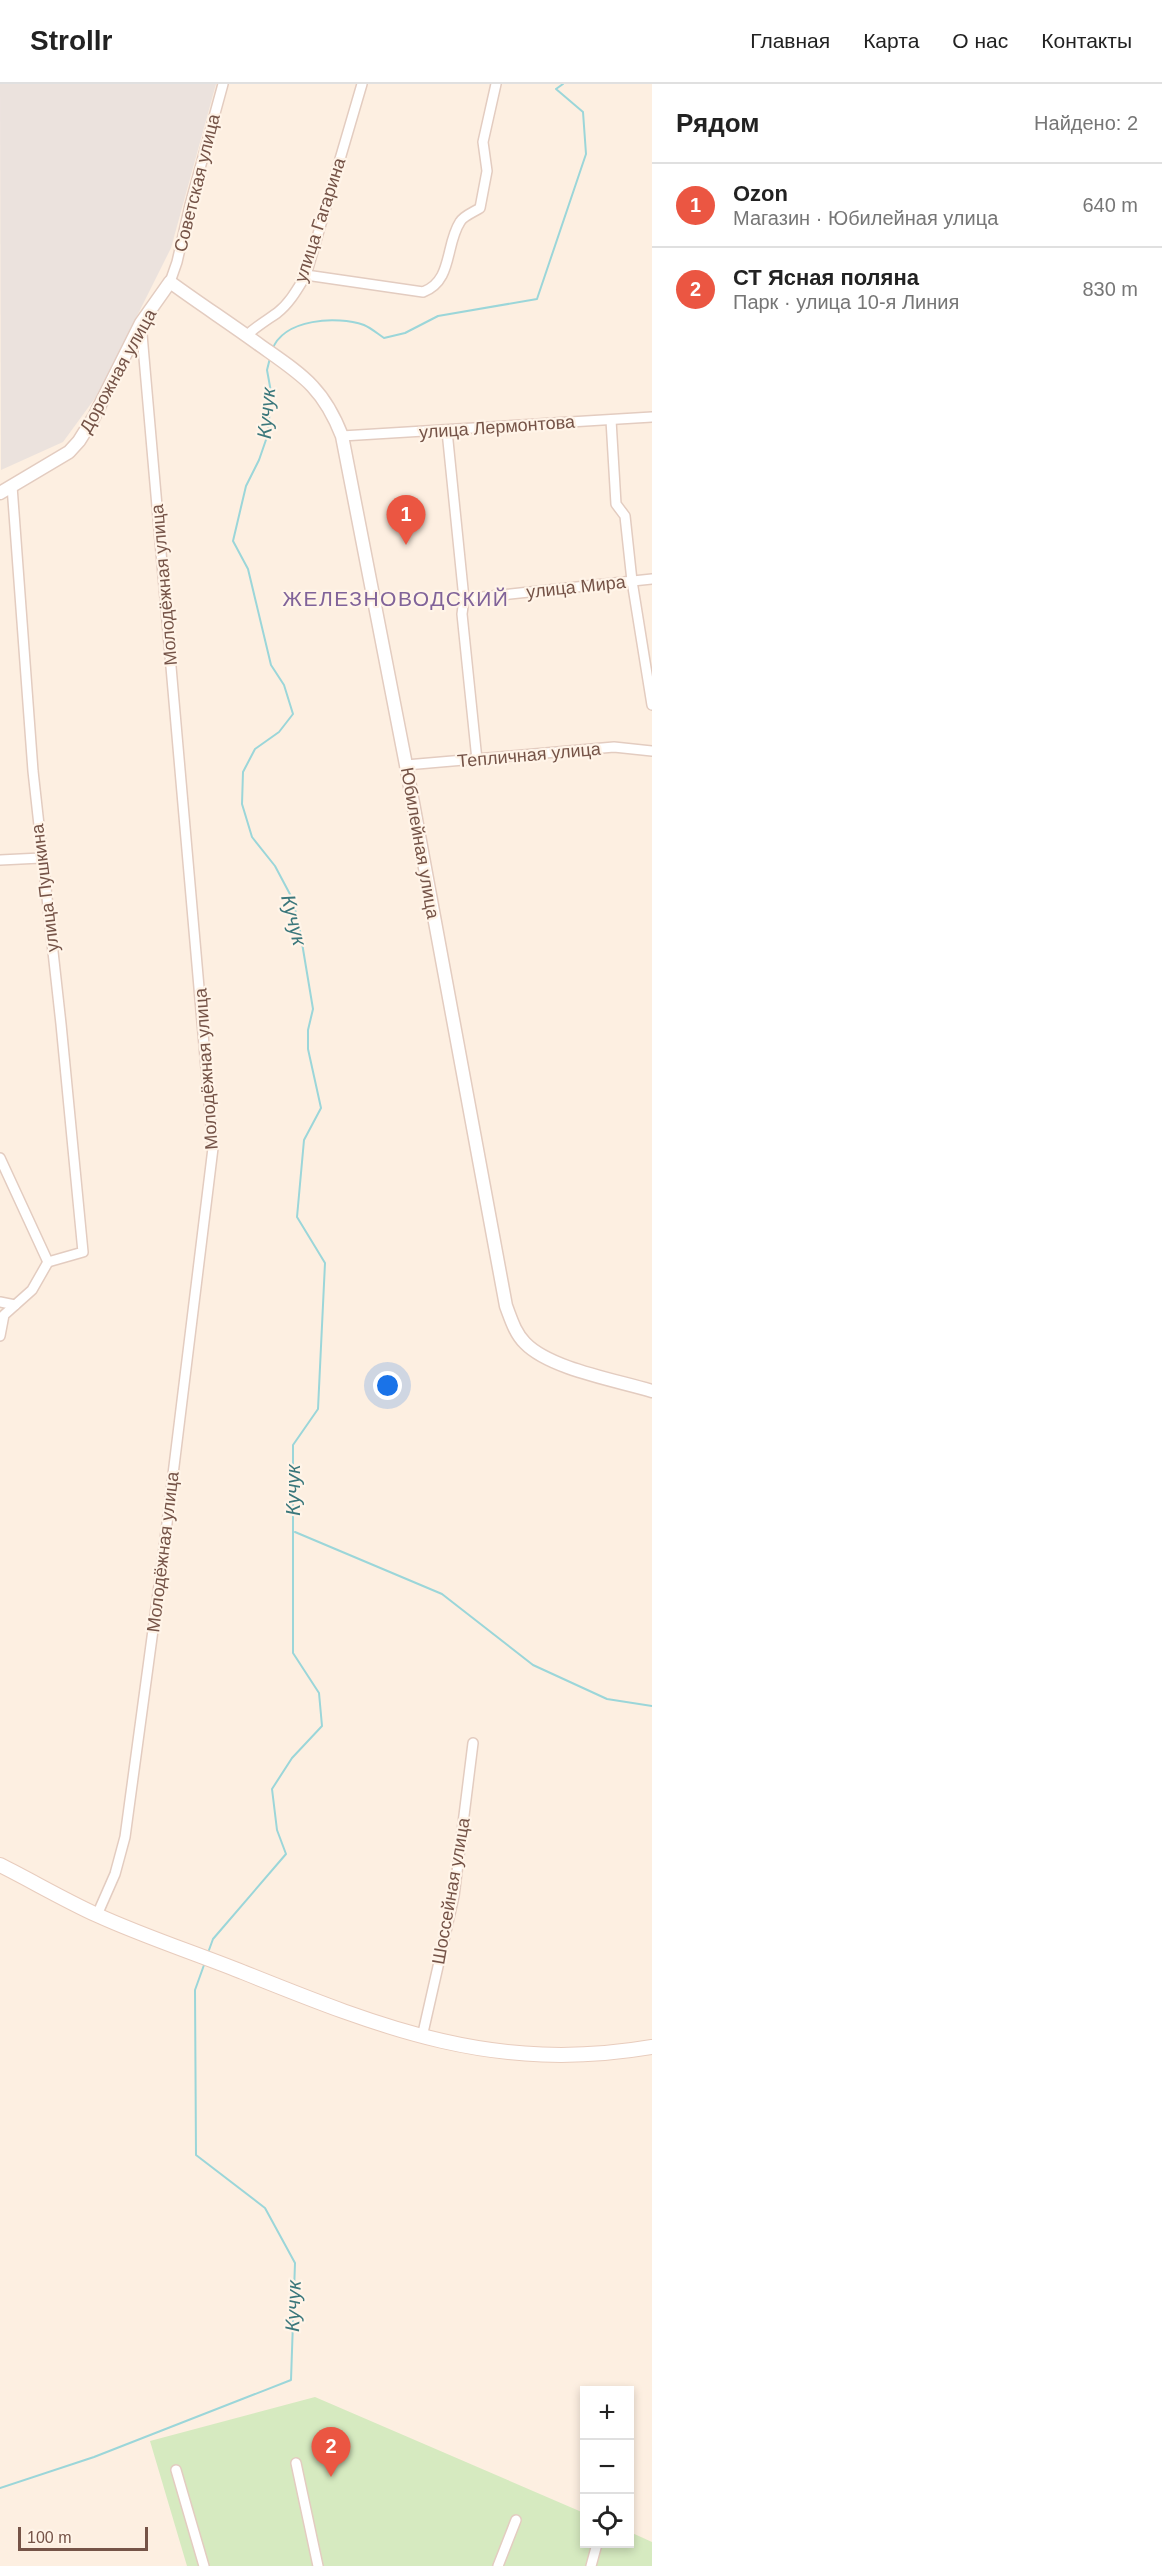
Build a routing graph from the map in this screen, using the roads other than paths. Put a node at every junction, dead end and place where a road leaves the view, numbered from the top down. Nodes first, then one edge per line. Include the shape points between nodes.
1 (223, 84) edge
2 (362, 84) edge
3 (496, 84) edge
4 (306, 275) junction
5 (170, 282) junction
6 (141, 323) junction
7 (247, 335) junction
8 (652, 417) edge
9 (611, 420) junction
10 (447, 431) junction
11 (342, 436) junction
12 (12, 486) junction
13 (0, 493) edge
14 (652, 579) edge
15 (632, 581) junction
16 (464, 599) junction
17 (649, 672) edge
18 (652, 705) edge
19 (652, 752) edge
20 (477, 760) junction
21 (406, 765) junction
22 (41, 858) junction
23 (0, 861) edge
24 (0, 1158) edge
25 (48, 1262) junction
26 (0, 1302) edge
27 (15, 1305) junction
28 (0, 1336) edge
29 (652, 1391) edge
30 (473, 1743) dead end
31 (0, 1865) edge
32 (97, 1915) junction
33 (422, 2037) junction
34 (652, 2047) edge
35 (296, 2463) dead end
36 (176, 2470) dead end
37 (516, 2520) dead end
38 (596, 2548) edge
39 (204, 2566) edge
40 (318, 2566) edge
41 (498, 2566) edge
42 (591, 2566) edge

1 - 5 street, Советская улица
2 - 4 street, улица Гагарина
3 - 4 street via 483,142 487,171 480,208 460,221 435,288 423,292
4 - 7 street, улица Гагарина via 278,312
5 - 6 street, Дорожная улица
5 - 7 street, Юбилейная улица
6 - 12 street, Дорожная улица via 79,441 69,452
6 - 32 street, Молодёжная улица via 213,1148 125,1837 115,1874
7 - 11 street, Юбилейная улица via 287,362 326,401
8 - 9 street, улица Лермонтова
9 - 10 street, улица Лермонтова
9 - 15 street via 615,504 625,516
10 - 11 street, улица Лермонтова
10 - 16 street
11 - 21 street, Юбилейная улица
12 - 13 street, Дорожная улица
12 - 22 street, улица Пушкина
14 - 15 street, улица Мира
15 - 16 street, улица Мира
15 - 17 street
16 - 20 street via 462,614
17 - 18 street
19 - 20 street, Тепличная улица via 614,747
20 - 21 street, Тепличная улица
21 - 29 street, Юбилейная улица via 500,1283 514,1327 523,1342 556,1363
22 - 23 street
22 - 25 street, улица Пушкина via 83,1252
24 - 25 street
25 - 27 street via 32,1290
26 - 27 street
27 - 28 street via 4,1315
30 - 33 street, Шоссейная улица via 454,1896
31 - 32 main road
32 - 33 main road via 346,2013
33 - 34 main road via 500,2052 560,2056
35 - 40 street
36 - 39 street
37 - 41 street
38 - 42 street

